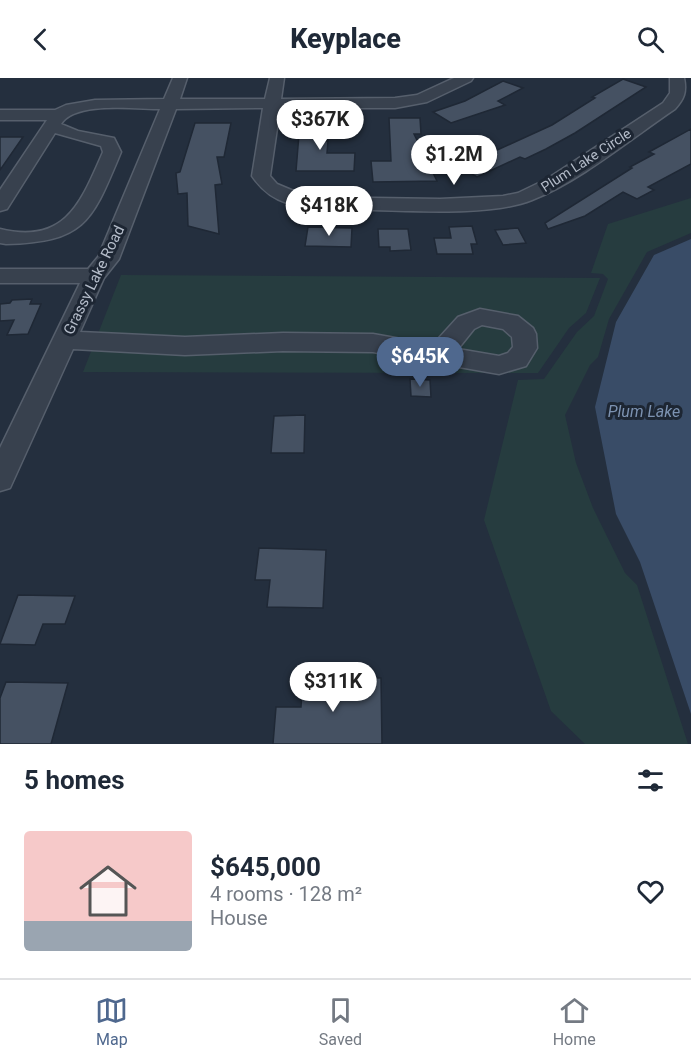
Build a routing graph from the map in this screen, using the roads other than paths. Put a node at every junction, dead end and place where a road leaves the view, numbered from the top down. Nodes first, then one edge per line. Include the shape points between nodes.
1 (180, 78) edge
2 (277, 78) edge
3 (466, 78) edge
4 (677, 78) edge
5 (169, 104) junction
6 (272, 104) junction
7 (0, 115) edge
8 (54, 121) junction
9 (73, 135) junction
10 (35, 151) junction
11 (0, 205) edge
12 (0, 235) edge
13 (0, 276) edge
14 (94, 276) junction
15 (65, 340) junction
16 (434, 352) dead end
17 (0, 479) edge

1 - 5 street, Grassy Lake Road
2 - 6 street, Plum Lake Circle
3 - 6 street via 412,101
4 - 6 street, Plum Lake Circle via 679,91 669,106 554,183 524,196 486,204 318,204 291,200 270,188 261,176
5 - 6 street
5 - 8 street via 88,105 68,109
5 - 14 street, Grassy Lake Road via 108,258
7 - 8 street
8 - 9 street
8 - 10 street
9 - 10 street
9 - 12 street via 108,142 112,152 80,218 50,236
10 - 11 street
13 - 14 street
14 - 15 street, Grassy Lake Road
15 - 16 street via 185,346 373,343
15 - 17 street, Grassy Lake Road

